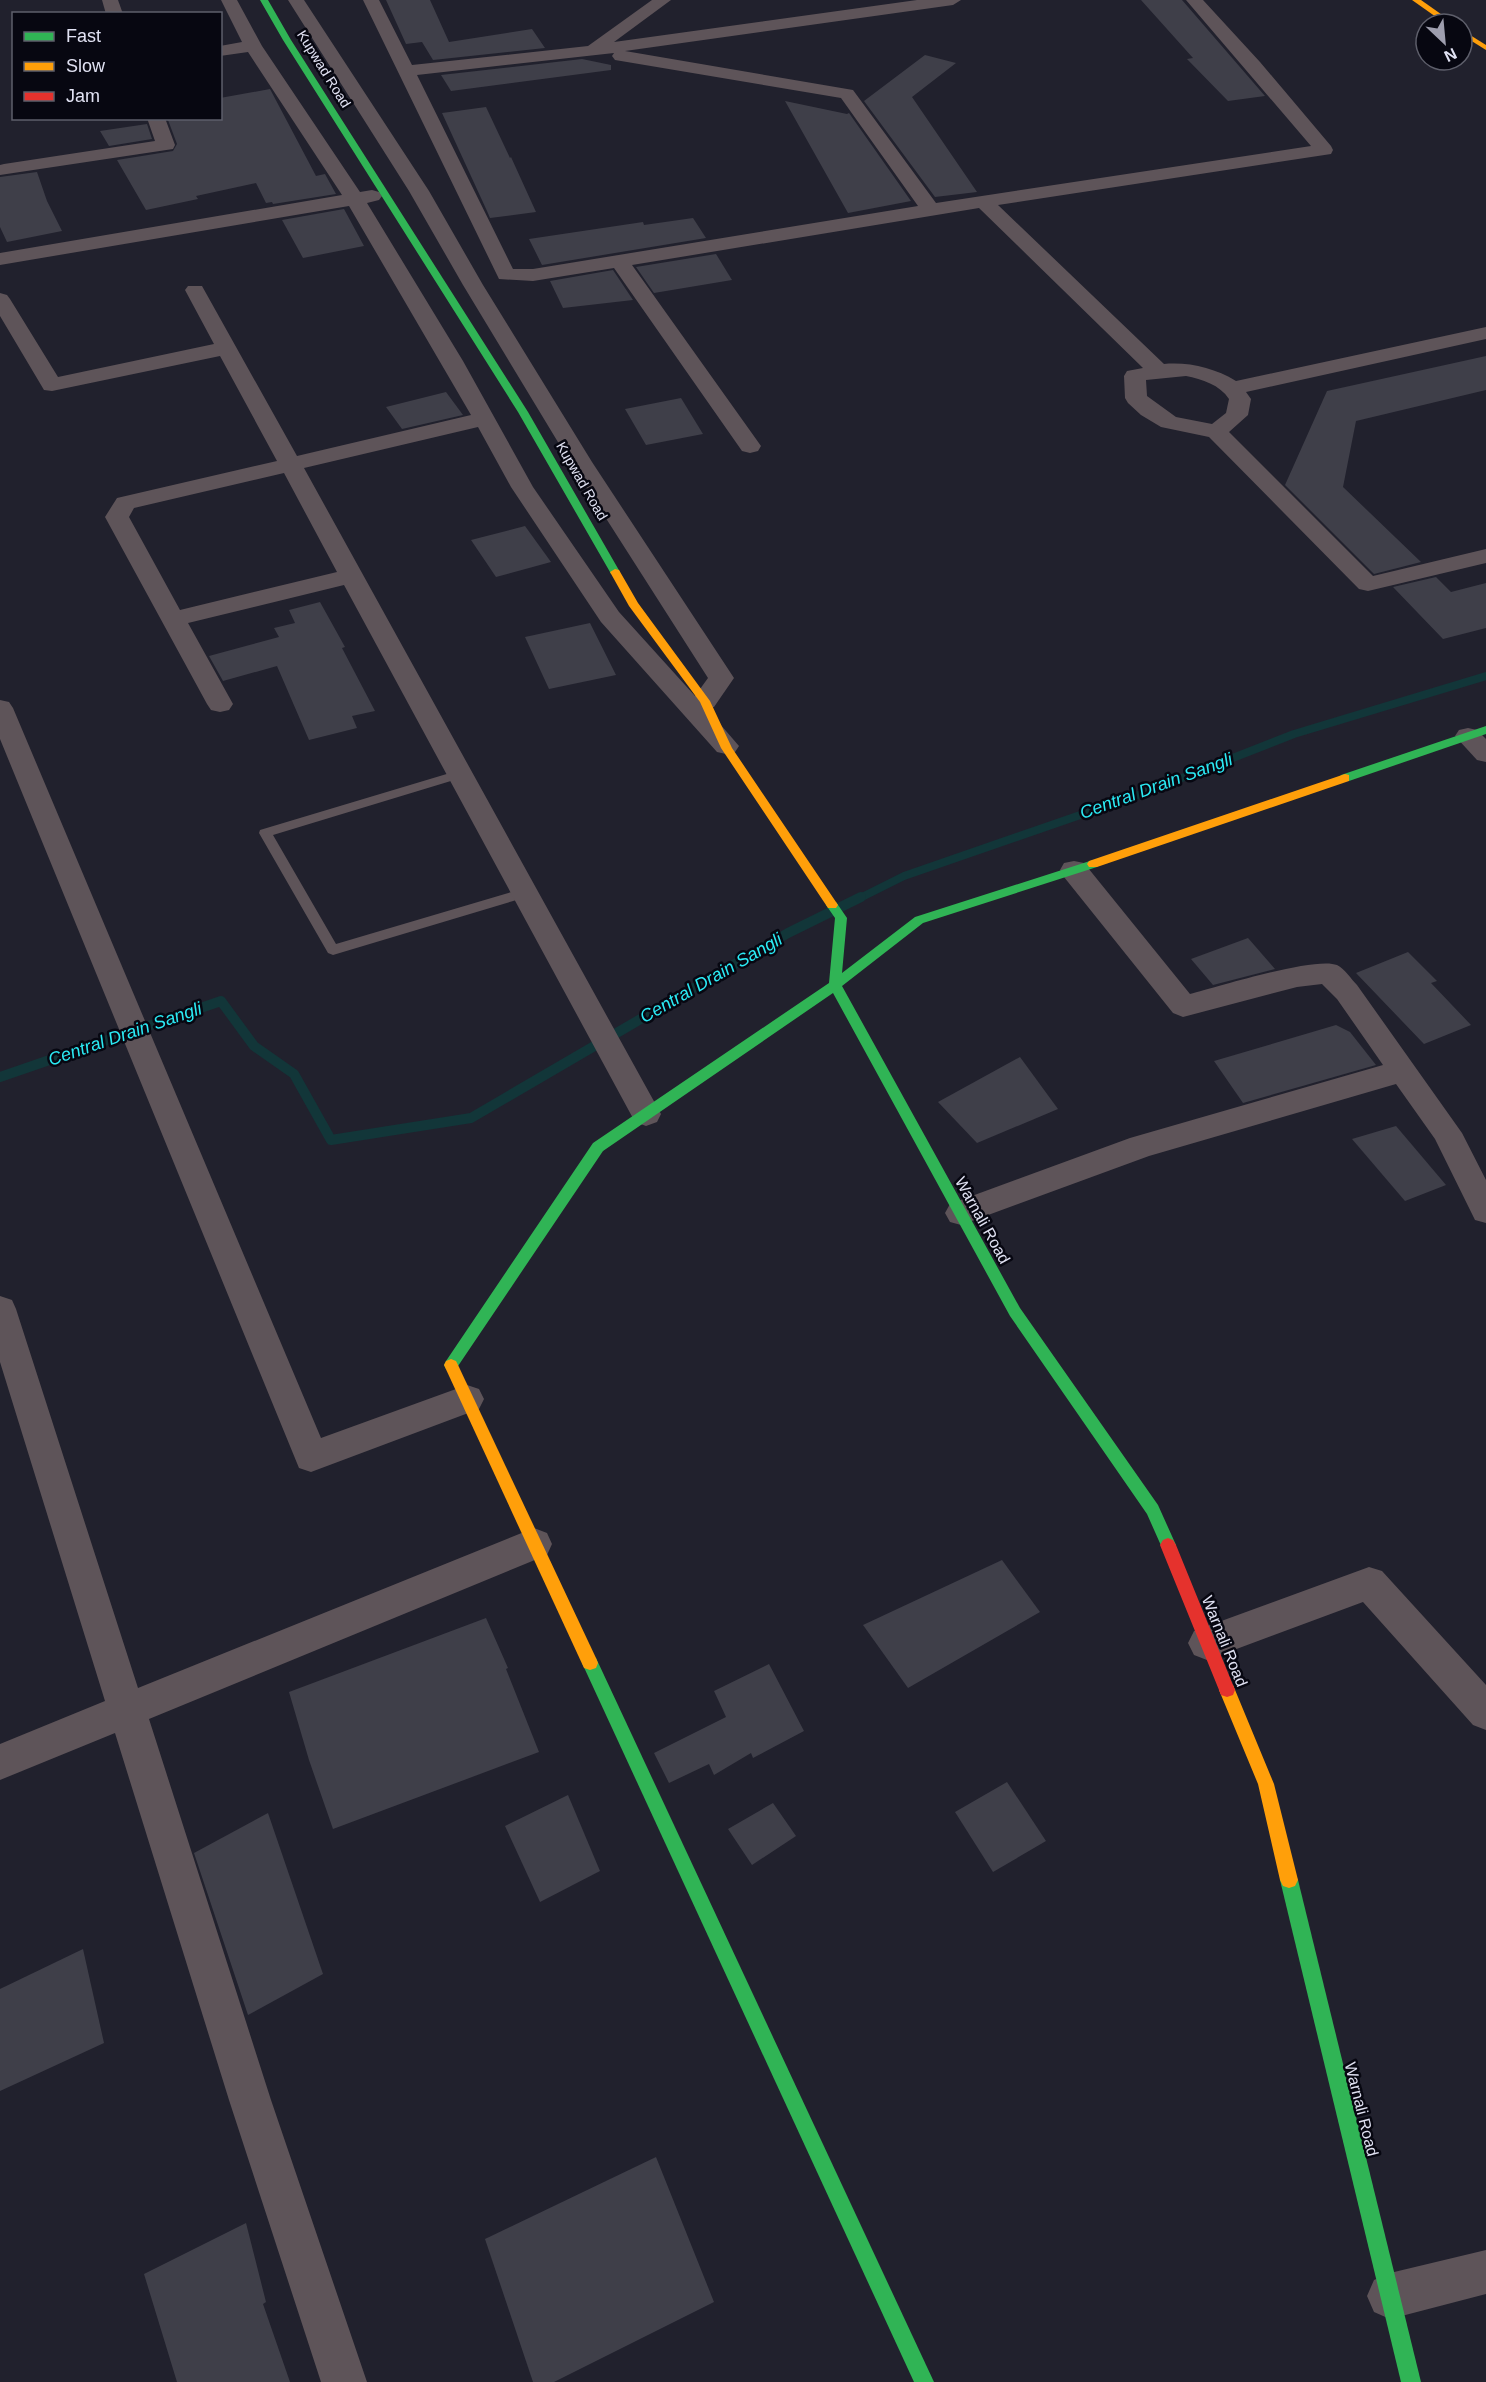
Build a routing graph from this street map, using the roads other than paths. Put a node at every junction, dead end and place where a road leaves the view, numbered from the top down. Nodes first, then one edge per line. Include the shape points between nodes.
1 (229, 0) edge
2 (264, 0) edge
3 (296, 0) edge
4 (371, 0) edge
5 (663, 0) edge
6 (953, 0) edge
7 (1194, 0) edge
8 (1416, 0) edge
9 (775, 8) dead end
10 (1434, 12) edge
11 (787, 23) junction
12 (253, 46) junction
13 (222, 51) edge
14 (590, 51) junction
15 (408, 71) junction
16 (157, 120) edge
17 (1, 166) edge
18 (461, 183) junction
19 (419, 191) junction
20 (354, 198) junction
21 (983, 201) junction
22 (931, 210) junction
23 (0, 259) edge
24 (619, 261) junction
25 (506, 275) junction
26 (473, 285) junction
27 (195, 290) dead end
28 (0, 299) edge
29 (1486, 333) edge
30 (227, 348) junction
31 (1158, 370) junction
32 (1233, 388) junction
33 (484, 419) junction
34 (1216, 432) junction
35 (750, 446) dead end
36 (290, 465) junction
37 (1486, 556) edge
38 (351, 576) junction
39 (173, 619) junction
40 (705, 700) junction
41 (219, 704) dead end
42 (0, 708) edge
43 (1477, 733) edge
44 (727, 748) junction
45 (1486, 754) edge
46 (459, 774) junction
47 (1074, 870) junction
48 (525, 893) junction
49 (835, 985) junction
50 (1402, 1071) junction
51 (646, 1114) junction
52 (1486, 1211) edge
53 (961, 1213) junction
54 (0, 1309) edge
55 (467, 1399) junction
56 (534, 1544) junction
57 (1208, 1643) junction
58 (127, 1710) junction
59 (1486, 1712) edge
60 (0, 1762) edge
61 (1486, 2272) edge
62 (1390, 2296) junction
63 (344, 2382) edge
64 (924, 2382) edge
65 (1411, 2382) edge

1 - 12 street
2 - 40 main road, Kupwad Road via 523,412 633,604
3 - 19 street
4 - 15 street
5 - 14 street
6 - 11 street
7 - 21 street via 1324,150
8 - 10 main road
9 - 11 street
11 - 14 street
12 - 13 street
12 - 20 street
14 - 15 street
14 - 22 street via 848,94
15 - 18 street
16 - 17 street via 166,145
18 - 19 street
18 - 25 street
19 - 20 street
19 - 26 street
20 - 23 street
20 - 33 street
21 - 22 street
21 - 31 street
22 - 24 street
24 - 25 street via 533,275
24 - 35 street
25 - 26 street
26 - 40 street via 581,462 721,678
27 - 30 street
28 - 30 street via 52,385
29 - 32 street
30 - 36 street
31 - 32 street via 1184,368 1214,375
31 - 34 street via 1136,376 1136,399 1169,422
32 - 34 street via 1240,399 1237,414
33 - 36 street
33 - 44 street via 522,487 610,617
34 - 37 street via 1368,584
36 - 38 street
36 - 39 street via 125,502 117,517
38 - 39 street
38 - 46 street
39 - 41 street
40 - 44 main road, Kupwad Road
42 - 55 street via 311,1457
43 - 45 street
43 - 47 main road
44 - 49 main road, Kupwad Road via 841,918
46 - 48 street
46 - 48 lane via 265,833 333,950
47 - 49 main road via 919,920
47 - 50 street via 1183,1006 1297,977 1329,973 1347,992
48 - 51 street
49 - 51 main road
49 - 53 main road, Warnali Road
50 - 52 street via 1447,1132
50 - 53 street via 1141,1146
51 - 55 main road via 598,1148 451,1365
53 - 57 main road, Warnali Road via 1015,1312 1153,1510
54 - 58 street
55 - 56 main road
56 - 58 street
56 - 64 main road
57 - 59 street via 1369,1583
57 - 62 main road, Warnali Road via 1266,1784
58 - 60 street
58 - 63 street
61 - 62 street
62 - 65 main road, Warnali Road

